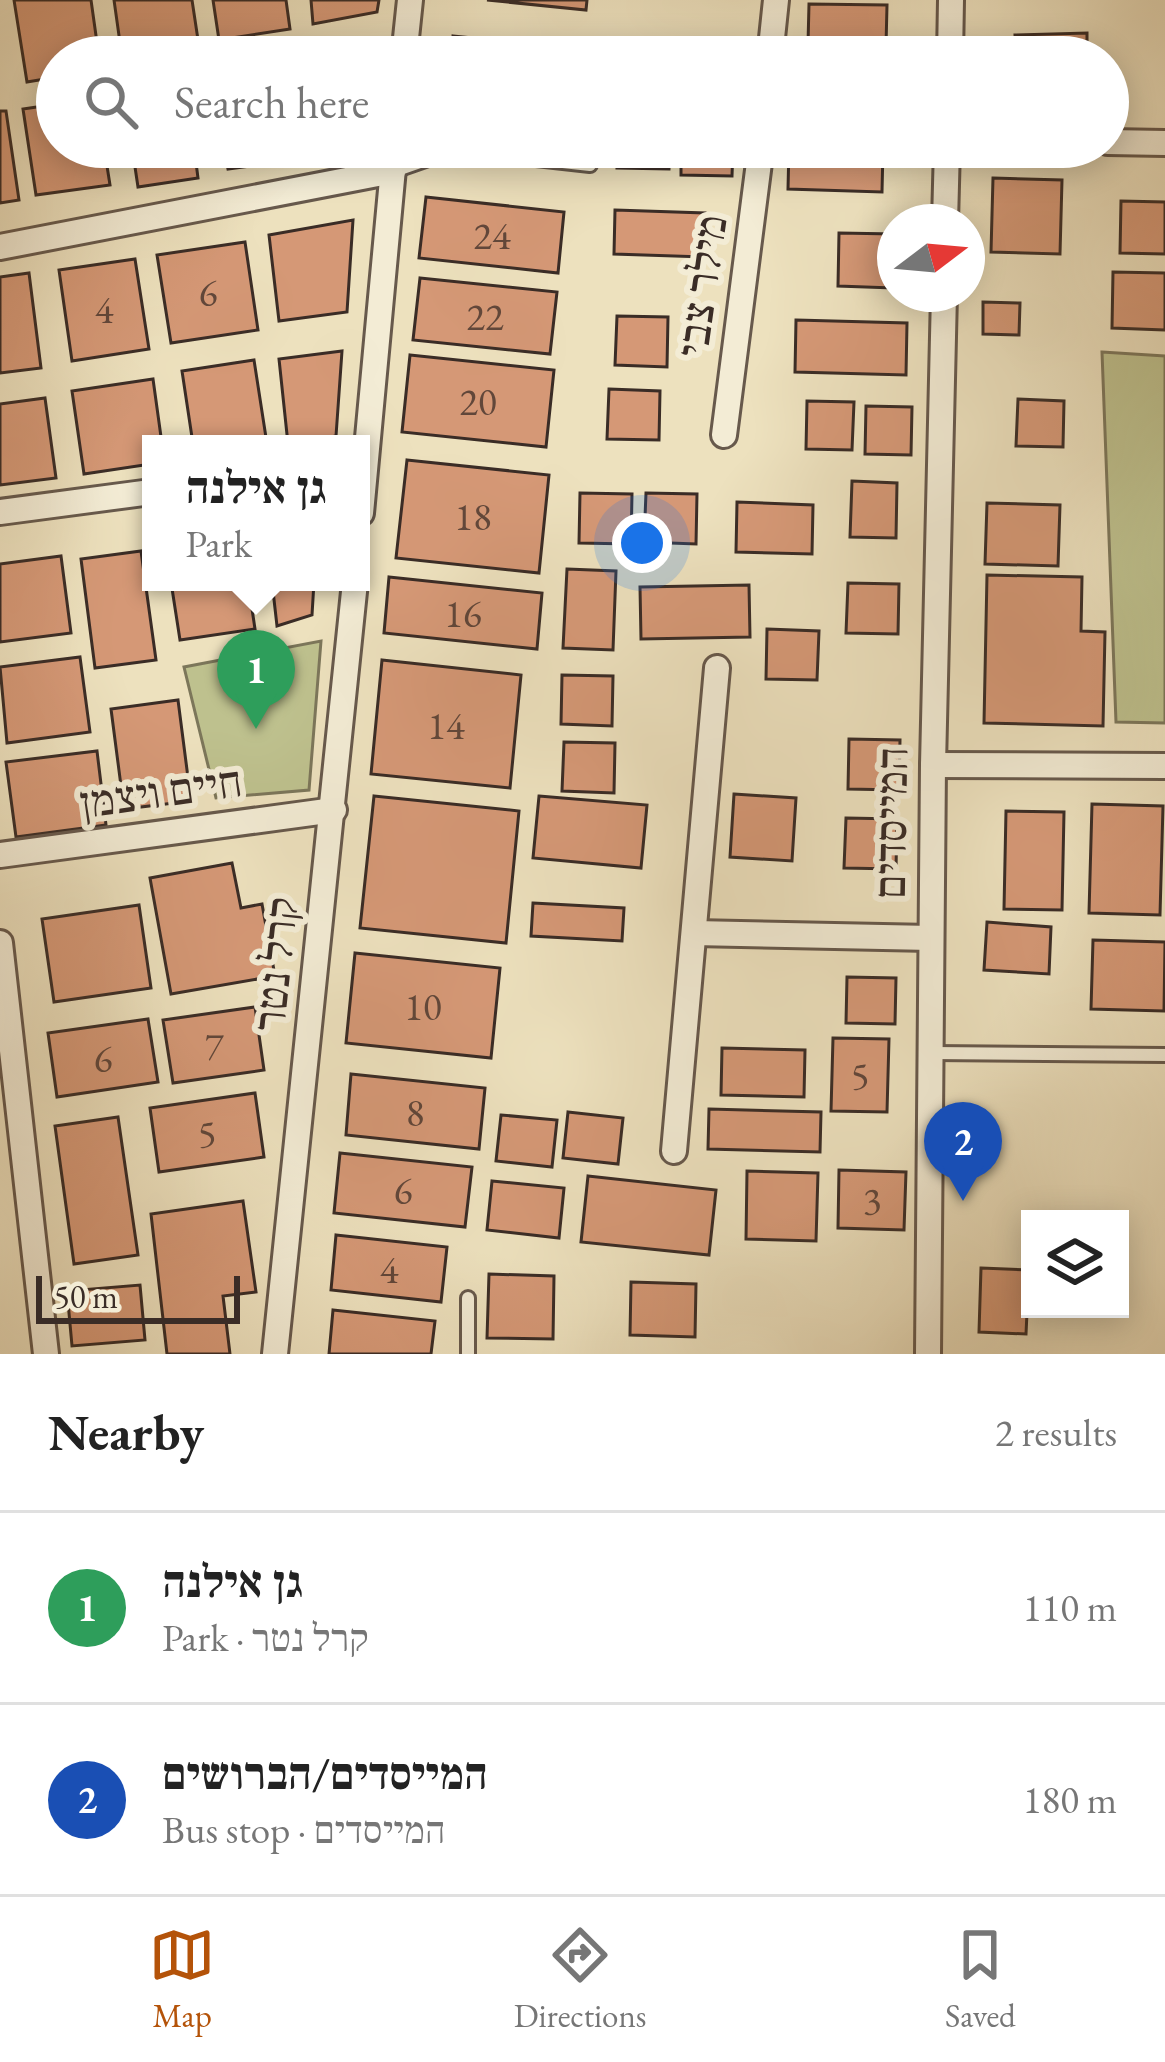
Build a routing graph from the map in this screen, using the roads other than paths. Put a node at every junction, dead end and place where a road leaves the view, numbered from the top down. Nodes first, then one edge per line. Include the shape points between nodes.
1 (410, 0) edge
2 (776, 0) edge
3 (951, 0) edge
4 (406, 36) edge
5 (772, 36) edge
6 (950, 36) edge
7 (1129, 142) edge
8 (1165, 143) edge
9 (354, 168) edge
10 (393, 168) edge
11 (758, 168) edge
12 (946, 168) edge
13 (945, 204) edge
14 (0, 247) edge
15 (944, 312) edge
16 (366, 435) edge
17 (724, 435) dead end
18 (142, 493) edge
19 (0, 512) edge
20 (354, 591) edge
21 (717, 668) dead end
22 (933, 765) junction
23 (1165, 766) edge
24 (334, 810) junction
25 (0, 855) edge
26 (694, 933) junction
27 (931, 938) junction
28 (0, 943) edge
29 (930, 1053) junction
30 (1165, 1055) edge
31 (674, 1151) dead end
32 (468, 1298) dead end
33 (46, 1354) edge
34 (275, 1354) edge
35 (468, 1354) edge
36 (928, 1354) edge

1 - 4 street
2 - 5 street
3 - 6 street
7 - 8 street
9 - 14 street
10 - 16 street
11 - 17 street, מילר צבי
12 - 13 street
15 - 22 street, המייסדים
18 - 19 street
20 - 24 street, קרל נטר
21 - 26 street
22 - 23 street
22 - 27 street, המייסדים
24 - 25 street, חיים ויצמן
24 - 34 street, קרל נטר
26 - 27 street
26 - 31 street
27 - 29 street, המייסדים
28 - 33 street
29 - 30 lane
29 - 36 street, המייסדים
32 - 35 lane

